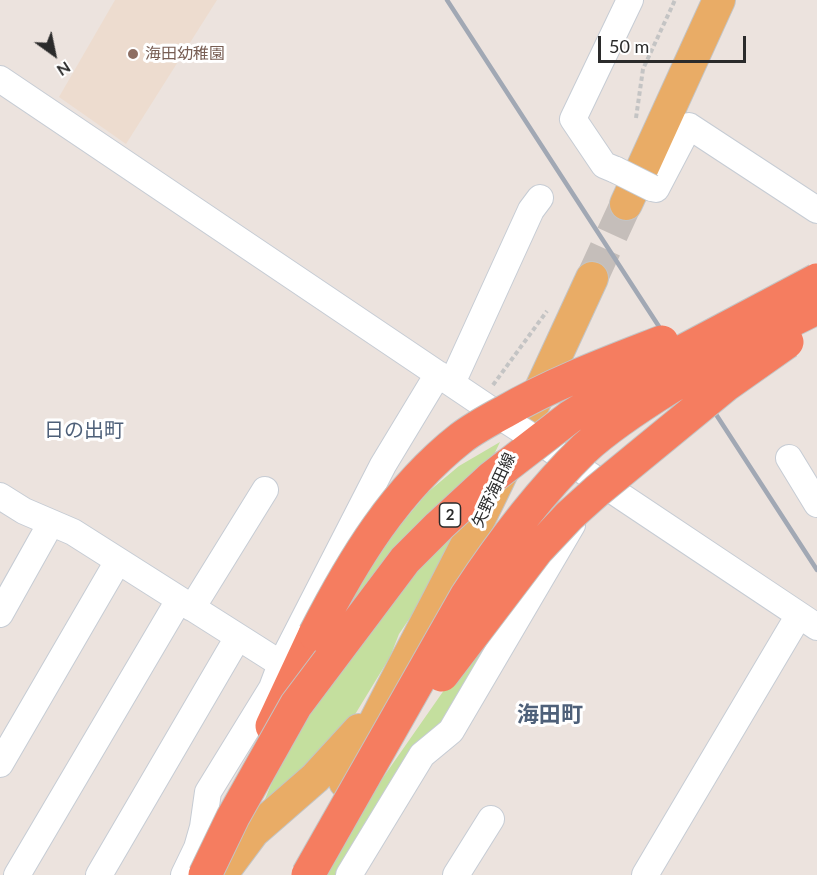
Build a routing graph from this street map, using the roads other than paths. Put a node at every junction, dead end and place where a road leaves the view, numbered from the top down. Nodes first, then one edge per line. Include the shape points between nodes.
1 (630, 0) edge
2 (719, 0) edge
3 (0, 79) edge
4 (540, 198) dead end
5 (626, 204) tunnel mouth
6 (817, 210) edge
7 (592, 278) tunnel mouth
8 (817, 279) edge
9 (817, 308) edge
10 (817, 323) edge
11 (445, 379) junction
12 (789, 458) dead end
13 (598, 481) junction
14 (265, 490) dead end
15 (0, 497) edge
16 (817, 504) edge
17 (51, 523) junction
18 (118, 561) junction
19 (186, 604) junction
20 (0, 614) edge
21 (808, 621) edge
22 (238, 637) junction
23 (281, 664) junction
24 (386, 697) junction
25 (0, 764) edge
26 (491, 819) dead end
27 (17, 875) edge
28 (99, 875) edge
29 (184, 875) edge
30 (205, 875) edge
31 (220, 875) edge
32 (302, 875) edge
33 (308, 875) edge
34 (349, 875) edge
35 (456, 875) edge
36 (645, 875) edge

1 - 6 street, bridge via 573,119 604,165 656,189 689,126
2 - 5 main road
3 - 11 street
4 - 11 street
7 - 24 main road, 矢野海田線 via 478,524
8 - 30 highway, 2, bridge via 636,376 570,417 490,478 439,526 405,560 296,705
8 - 31 highway, bridge via 529,398 462,437 435,461 383,519 358,554 315,634 268,736
9 - 33 highway, bridge via 715,360 637,409 585,448 541,494 467,595
10 - 32 highway, bridge via 726,385 598,490 537,550 408,721 343,824
11 - 13 street, bridge
11 - 23 street via 383,465
12 - 16 street
13 - 21 street
13 - 34 street via 451,730 422,755
14 - 19 street
15 - 17 street
17 - 18 street via 73,532
17 - 20 street
18 - 19 street
18 - 25 street
19 - 22 street
19 - 27 street
21 - 36 street
22 - 23 street
22 - 28 street
23 - 29 street via 272,688 208,792 197,848
24 - 31 main road, 矢野海田線 via 315,778 252,832
24 - 32 main road, 矢野海田線
26 - 35 street

